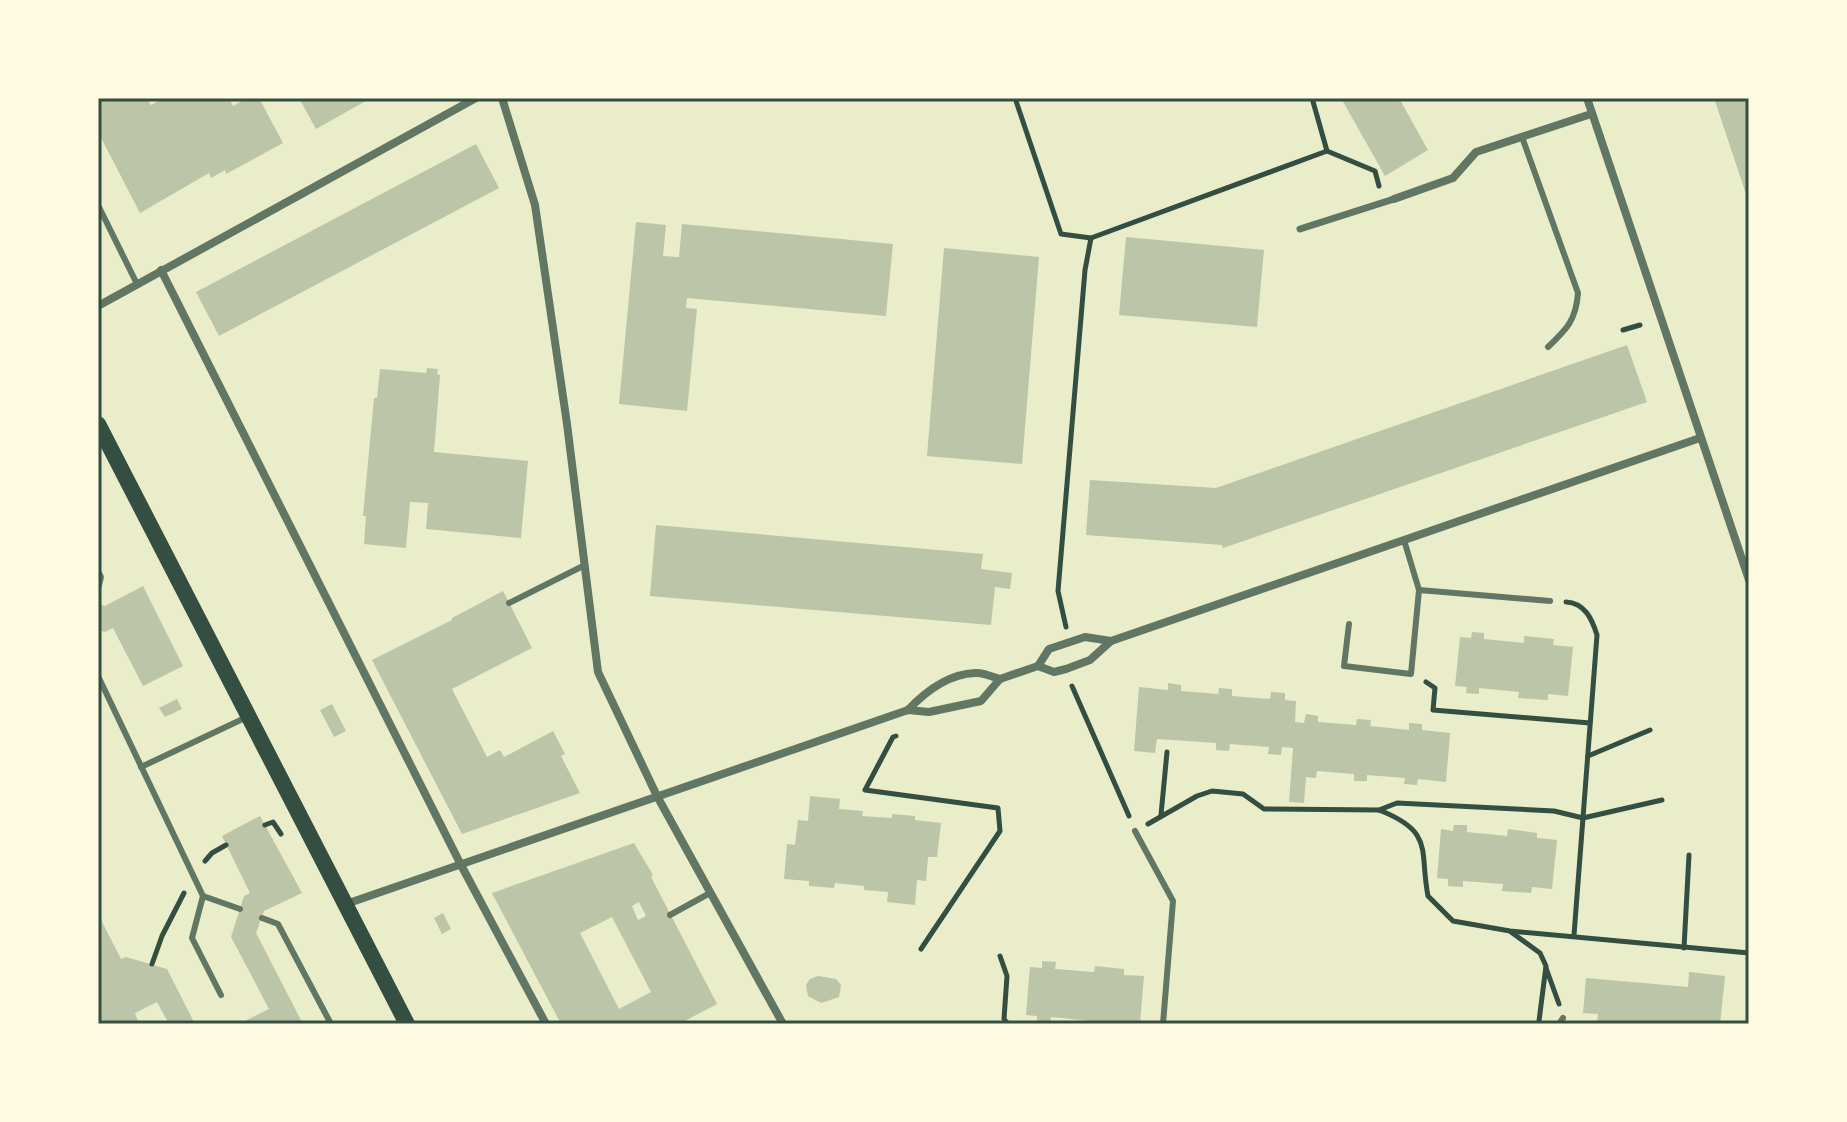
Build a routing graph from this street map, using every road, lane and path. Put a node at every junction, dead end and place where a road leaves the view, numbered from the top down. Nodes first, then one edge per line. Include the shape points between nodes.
1 (476, 98) edge
2 (502, 98) edge
3 (1015, 98) edge
4 (1312, 98) edge
5 (1587, 98) edge
6 (1591, 114) junction
7 (1522, 137) junction
8 (1327, 151) junction
9 (1394, 199) joint
10 (1383, 202) junction
11 (98, 205) edge
12 (1300, 229) dead end
13 (1091, 238) junction
14 (161, 270) junction
15 (137, 284) junction
16 (98, 306) edge
17 (1640, 325) dead end
18 (1623, 330) dead end
19 (1548, 347) dead end
20 (98, 424) edge
21 (1700, 438) junction
22 (1404, 540) junction
23 (585, 565) junction
24 (98, 571) edge
25 (1749, 580) edge
26 (98, 589) edge
27 (1419, 590) junction
28 (1550, 601) joint
29 (509, 603) dead end
30 (1349, 624) dead end
31 (1067, 632) dead end
32 (1111, 641) junction
33 (1038, 666) junction
34 (1411, 674) junction
35 (98, 676) edge
36 (1068, 677) dead end
37 (1000, 679) junction
38 (908, 710) junction
39 (248, 716) junction
40 (1590, 723) junction
41 (1650, 730) dead end
42 (907, 733) dead end
43 (1167, 752) dead end
44 (1588, 756) junction
45 (141, 767) junction
46 (657, 796) junction
47 (1662, 800) dead end
48 (1379, 810) junction
49 (1161, 816) junction
50 (1583, 818) junction
51 (1135, 831) junction
52 (1689, 855) dead end
53 (461, 865) junction
54 (710, 893) junction
55 (203, 896) junction
56 (345, 905) junction
57 (240, 909) dead end
58 (670, 915) dead end
59 (262, 918) dead end
60 (1510, 931) junction
61 (1574, 935) junction
62 (1684, 948) junction
63 (921, 949) dead end
64 (1749, 953) edge
65 (1000, 956) dead end
66 (1546, 966) junction
67 (221, 995) dead end
68 (1561, 1021) edge
69 (331, 1024) edge
70 (407, 1024) edge
71 (546, 1024) edge
72 (783, 1024) edge
73 (1008, 1024) edge
74 (1163, 1024) edge
75 (1539, 1024) edge

1 - 14 street
2 - 23 street via 535,205
3 - 13 path via 1061,234
4 - 8 path
5 - 6 street
6 - 7 street
6 - 21 street
7 - 9 street via 1476,152 1453,178
7 - 19 lane via 1578,293 1577,313
8 - 10 path via 1375,171
8 - 13 path
9 - 10 street
10 - 12 street
11 - 15 lane
13 - 31 path via 1058,591
14 - 15 street
14 - 53 street
15 - 16 street
17 - 18 path
20 - 39 main road
21 - 22 street
21 - 25 street
22 - 27 lane
22 - 32 street
23 - 29 lane
23 - 46 street via 598,672
24 - 26 lane
27 - 28 lane
27 - 34 lane
28 - 40 path via 1575,603 1592,617 1597,635
30 - 34 lane via 1344,666
32 - 33 street via 1090,660 1066,669 1054,672
32 - 33 street via 1085,637 1049,649
33 - 37 street
34 - 40 path via 1435,688 1433,710
35 - 45 lane
36 - 51 path
37 - 38 street via 981,701 929,712
37 - 38 street via 977,672 961,676 927,691
38 - 46 street
39 - 45 lane
39 - 56 main road
40 - 44 path
41 - 44 path
42 - 63 path via 893,737 865,790 998,808 1000,831
43 - 49 path
44 - 50 path
45 - 55 lane
46 - 53 street
46 - 54 street
47 - 50 path
48 - 49 path via 1264,809 1243,794 1212,791
48 - 50 path via 1397,803 1554,811
48 - 60 path via 1421,839 1428,896 1453,921
49 - 51 path
50 - 61 path
51 - 74 lane via 1173,901
52 - 62 path
53 - 56 street
53 - 71 street
54 - 58 lane
54 - 72 street
55 - 57 lane
55 - 67 lane via 192,938
56 - 70 main road
59 - 69 lane via 278,924
60 - 61 path
60 - 66 path via 1540,953
61 - 62 path
62 - 64 path
65 - 73 path via 1007,976
66 - 68 path
66 - 75 path

